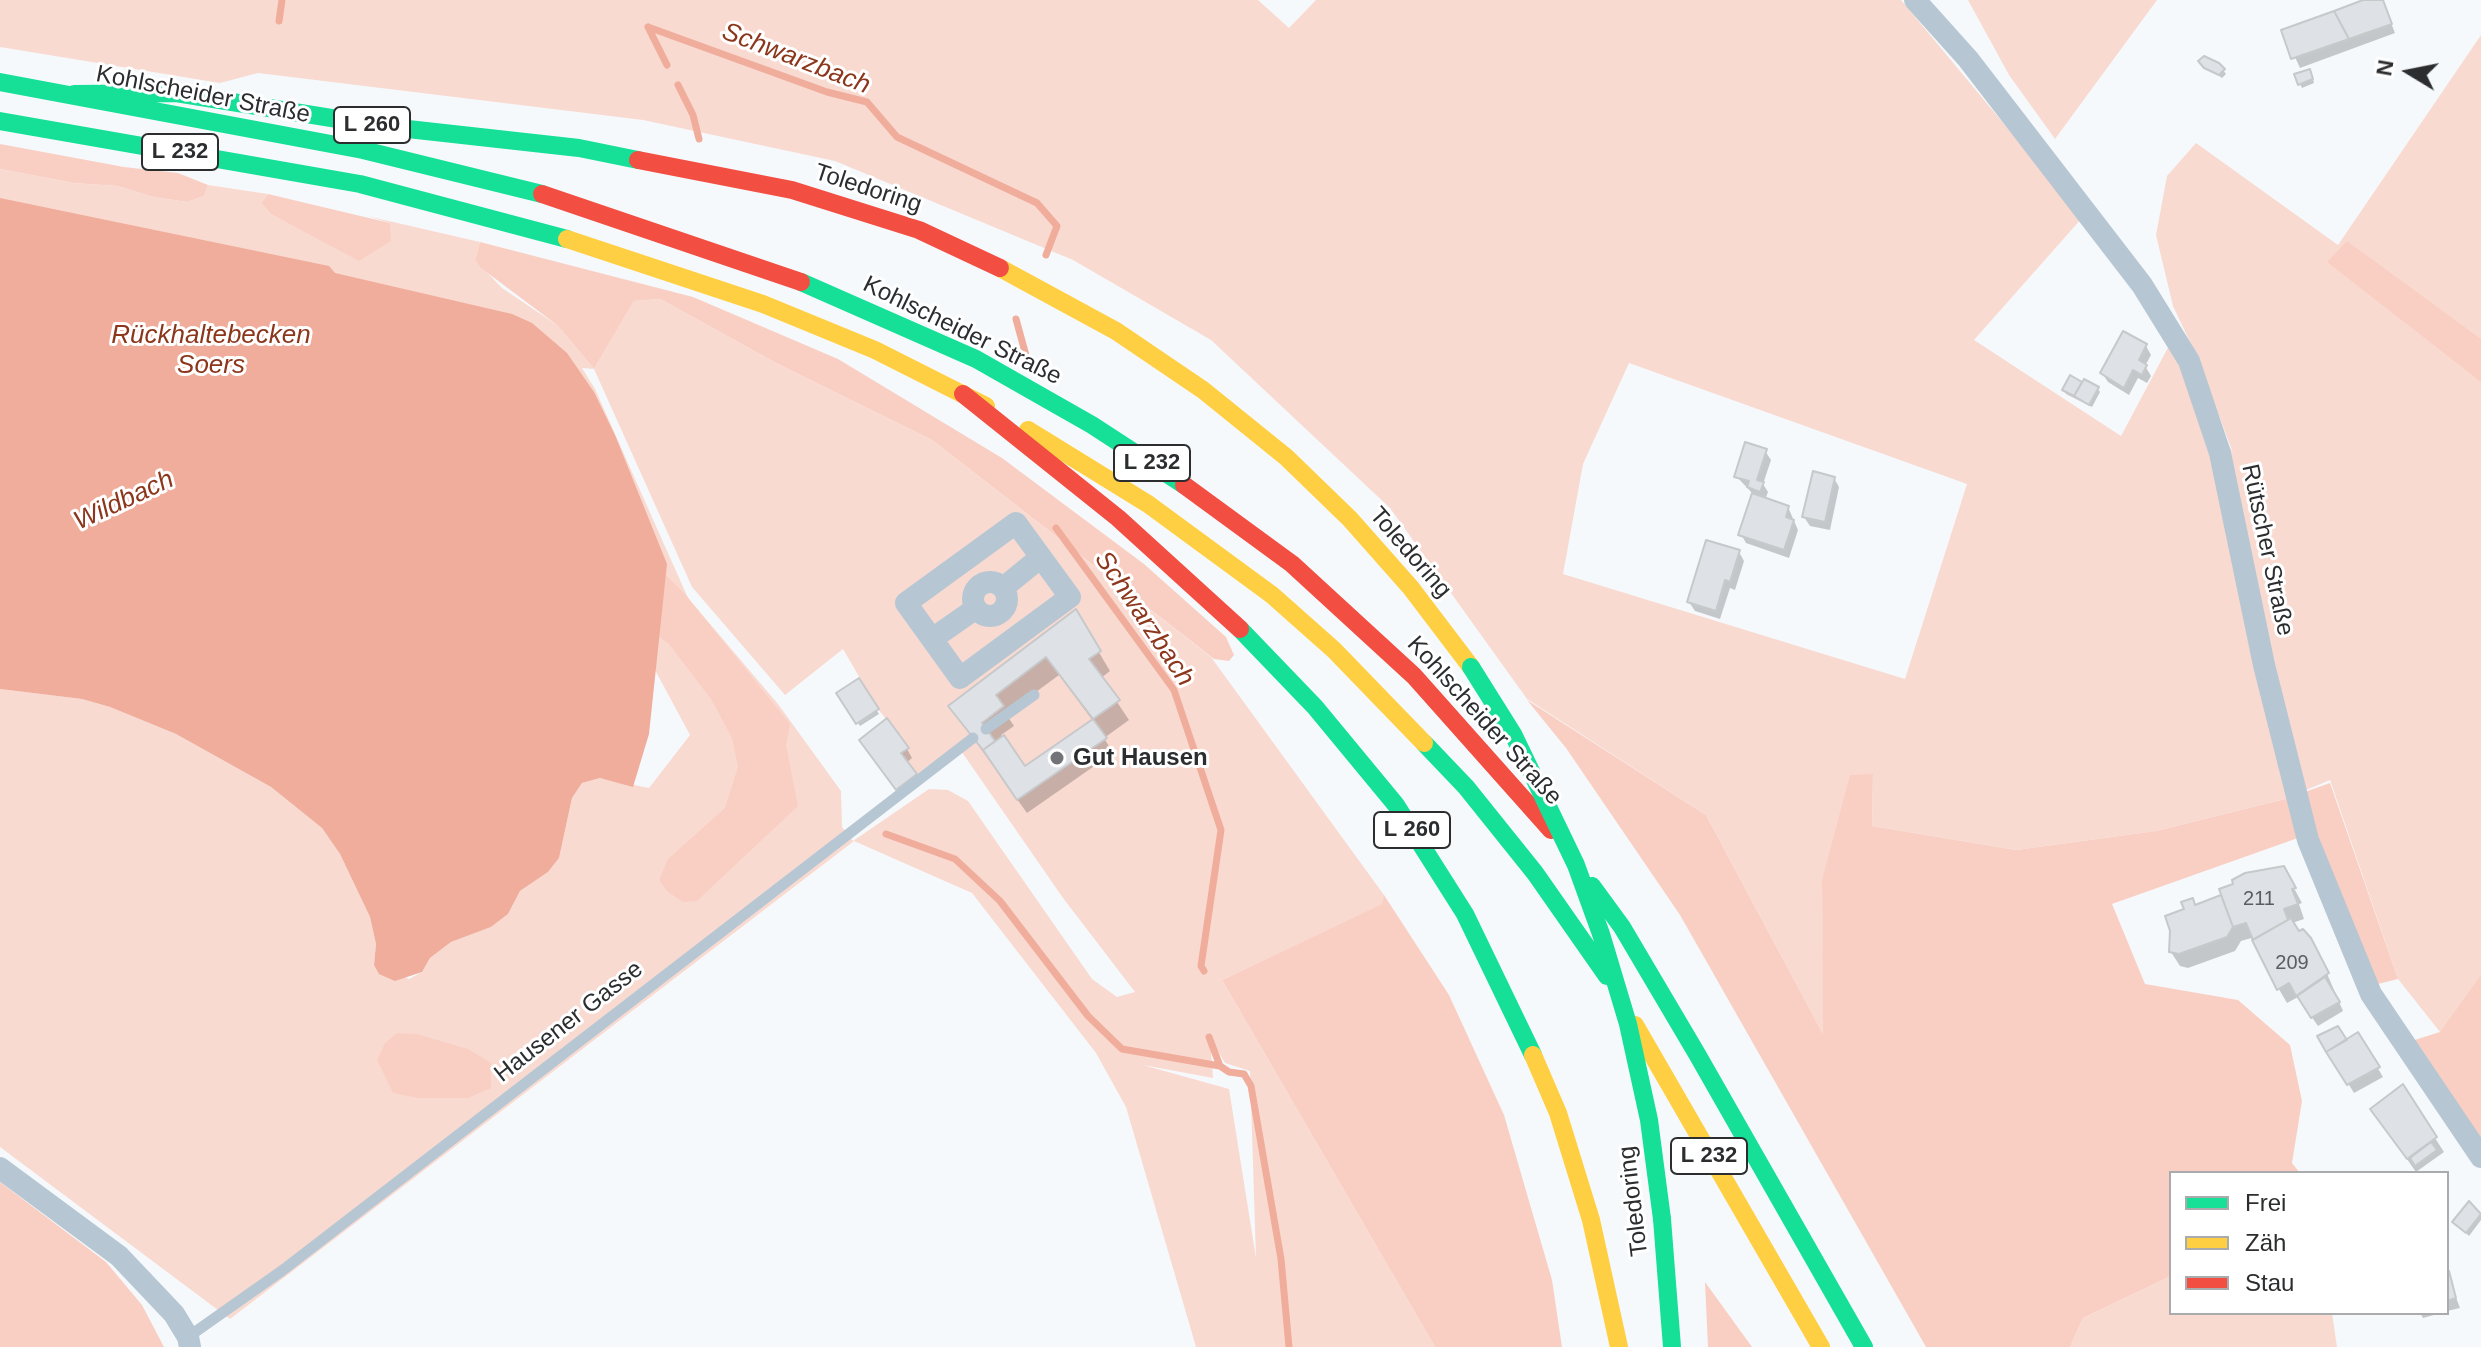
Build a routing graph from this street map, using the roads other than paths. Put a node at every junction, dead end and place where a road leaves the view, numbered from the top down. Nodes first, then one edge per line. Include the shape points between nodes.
1 (1915, 0) edge
2 (0, 82) edge
3 (74, 94) junction
4 (0, 121) edge
5 (963, 394) junction
6 (1041, 557) junction
7 (932, 639) junction
8 (1034, 695) dead end
9 (986, 729) dead end
10 (973, 738) dead end
11 (2481, 1157) edge
12 (0, 1168) edge
13 (189, 1342) edge
14 (1619, 1347) edge
15 (1672, 1347) edge
16 (1821, 1347) edge
17 (1864, 1347) edge

1 - 11 street, Rütscher Straße via 1968,59 2149,293 2189,361 2220,453 2264,665 2308,840 2371,994
2 - 3 main road, Kohlscheider Straße / L 232
3 - 15 main road, Toledoring / L 260, bridge via 176,93 381,126 579,148 792,190 919,230 1038,286 1203,390 1286,457 1350,519 1471,667 1520,747 1576,865 1628,1024 1649,1120
3 - 17 main road, Kohlscheider Straße / L 232 via 472,175 677,235 773,270 976,359 1166,472 1292,564 1354,618 1414,676 1555,836 1622,927
4 - 5 main road, L 232 via 360,184 568,239 763,304 875,350
5 - 14 main road, Toledoring / L 260 via 1217,604 1315,707 1396,805 1465,914 1514,1009 1558,1113 1591,1220
5 - 16 main road, L 232 via 1148,504 1260,586 1344,659 1466,787 1600,963
6 - 7 street via 1003,588 1008,600 1002,612 988,616 975,609
6 - 7 street via 1016,523 906,603
6 - 7 street via 1070,597 960,678
8 - 9 lane
10 - 13 lane, Hausener Gasse
12 - 13 street via 119,1256 150,1285

